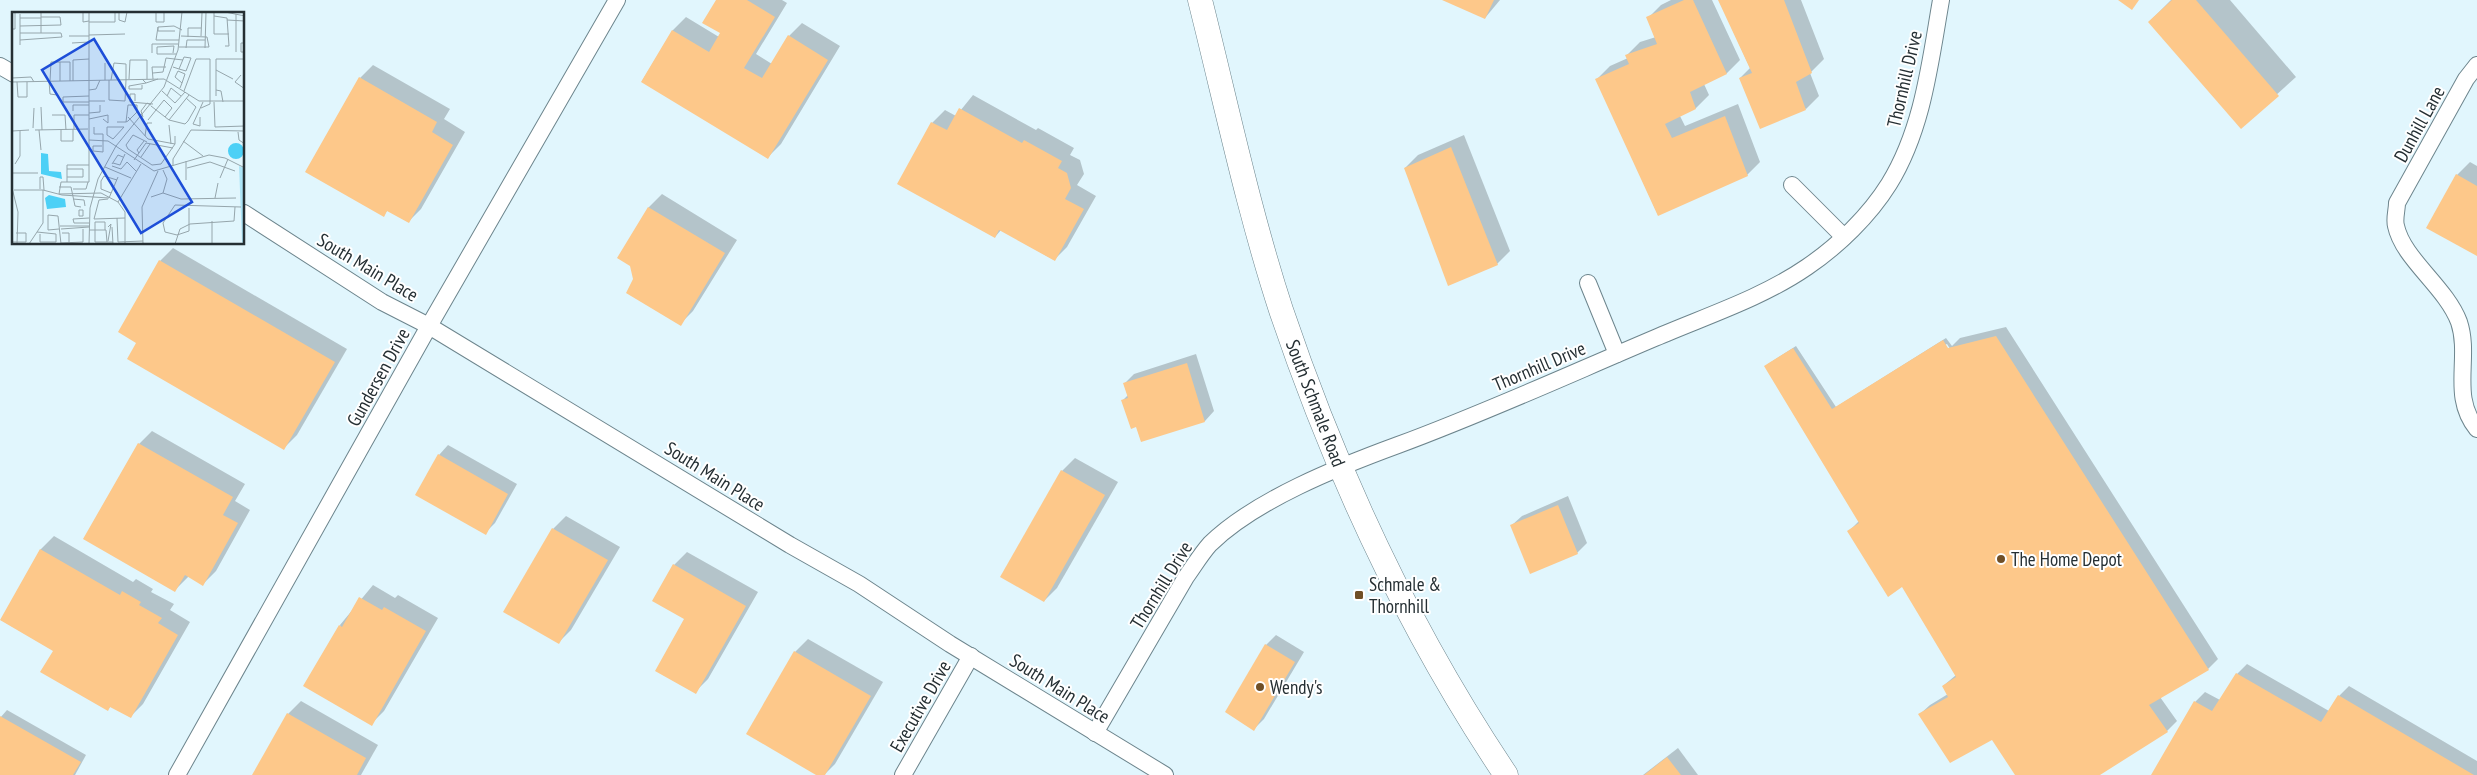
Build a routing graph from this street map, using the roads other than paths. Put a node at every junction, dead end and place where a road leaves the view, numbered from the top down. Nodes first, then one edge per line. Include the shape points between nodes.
1 (617, 0) edge
2 (1200, 0) edge
3 (1941, 0) edge
4 (2477, 65) edge
5 (0, 66) edge
6 (12, 73) edge
7 (1792, 185) dead end
8 (245, 214) edge
9 (1844, 237) junction
10 (1588, 283) dead end
11 (429, 326) junction
12 (1617, 354) junction
13 (2477, 429) edge
14 (1340, 468) junction
15 (971, 656) junction
16 (1095, 733) junction
17 (177, 775) edge
18 (903, 775) edge
19 (1165, 775) edge
20 (1506, 775) edge

1 - 11 street, Gundersen Drive
2 - 14 main road, South Schmale Road via 1270,272 1301,367
3 - 9 street, Thornhill Drive via 1924,95 1913,135 1888,185
4 - 13 street, Dunhill Lane via 2397,203 2395,225 2402,243 2449,302 2459,323 2462,401
5 - 6 street
7 - 9 street
8 - 11 street, South Main Place via 382,302
9 - 12 street, Thornhill Drive via 1806,269 1777,285
10 - 12 street
11 - 15 street, South Main Place via 859,584
11 - 17 street, Gundersen Drive
12 - 14 street, Thornhill Drive via 1440,430
14 - 16 street, Thornhill Drive via 1251,512 1210,544 1186,577
14 - 20 main road, South Schmale Road via 1408,610
15 - 16 street, South Main Place
15 - 18 street, Executive Drive
16 - 19 street, South Main Place

